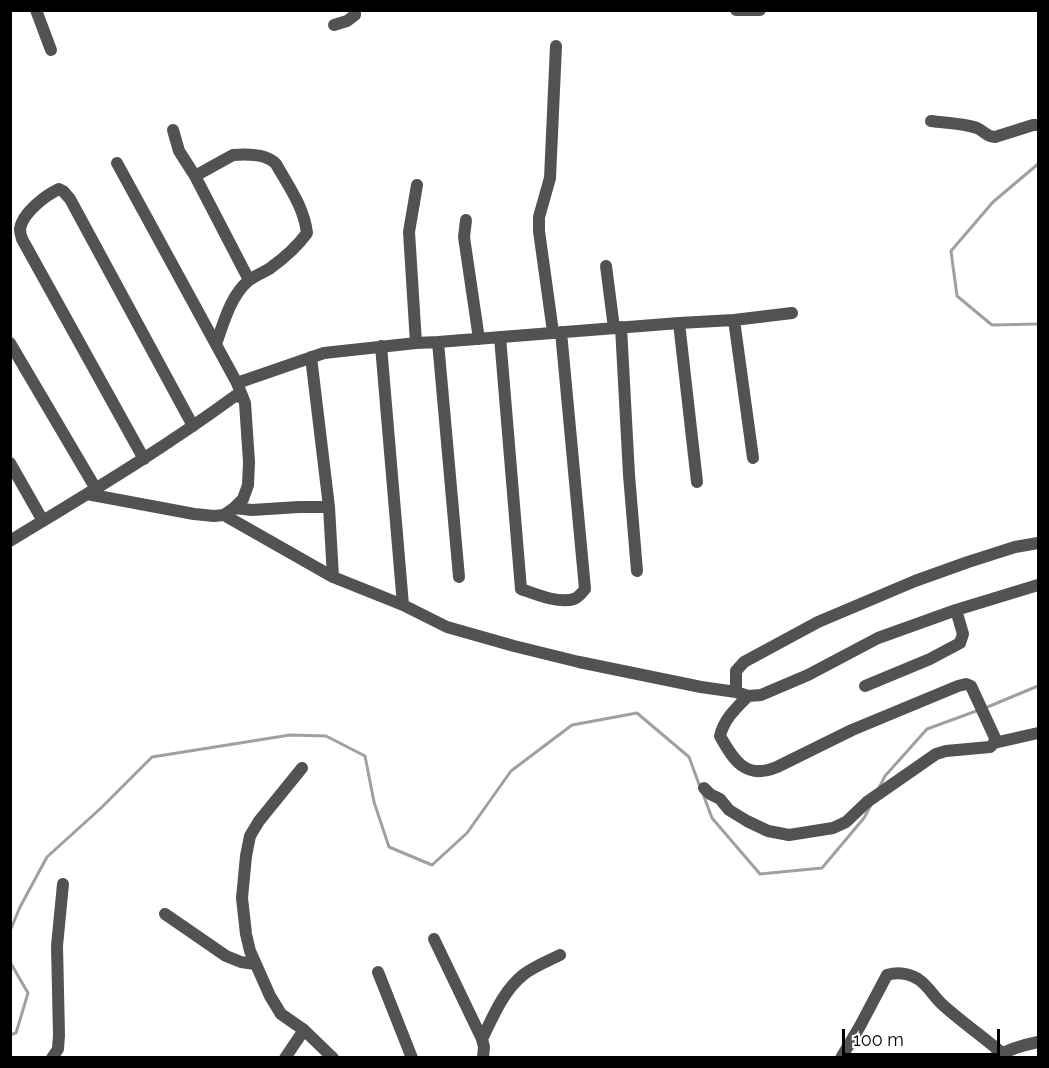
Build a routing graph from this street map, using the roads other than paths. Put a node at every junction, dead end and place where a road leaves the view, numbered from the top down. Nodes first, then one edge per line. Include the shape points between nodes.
1 (36, 10) edge
2 (355, 10) edge
3 (736, 10) edge
4 (760, 10) edge
5 (334, 25) dead end
6 (556, 46) dead end
7 (51, 50) dead end
8 (931, 121) dead end
9 (1038, 125) edge
10 (173, 130) dead end
11 (117, 163) dead end
12 (195, 176) junction
13 (417, 185) dead end
14 (466, 220) dead end
15 (606, 266) dead end
16 (249, 280) junction
17 (792, 313) dead end
18 (734, 320) junction
19 (679, 322) junction
20 (617, 328) junction
21 (557, 332) junction
22 (500, 337) junction
23 (479, 339) junction
24 (438, 342) junction
25 (10, 343) edge
26 (416, 343) junction
27 (216, 344) junction
28 (381, 346) junction
29 (311, 357) junction
30 (237, 383) junction
31 (242, 397) junction
32 (193, 426) junction
33 (753, 458) dead end
34 (144, 459) junction
35 (10, 463) edge
36 (697, 482) dead end
37 (92, 492) junction
38 (329, 507) junction
39 (229, 511) junction
40 (43, 521) junction
41 (10, 541) edge
42 (1038, 543) edge
43 (637, 571) dead end
44 (333, 577) junction
45 (459, 577) dead end
46 (1038, 585) edge
47 (403, 604) junction
48 (956, 610) junction
49 (865, 686) dead end
50 (742, 694) junction
51 (1038, 733) edge
52 (994, 741) junction
53 (302, 768) dead end
54 (704, 788) dead end
55 (63, 884) dead end
56 (165, 914) dead end
57 (434, 939) dead end
58 (560, 955) dead end
59 (255, 964) junction
60 (378, 972) dead end
61 (304, 1030) junction
62 (482, 1039) junction
63 (1038, 1042) edge
64 (998, 1055) edge
65 (52, 1058) edge
66 (285, 1058) edge
67 (333, 1058) edge
68 (412, 1058) edge
69 (483, 1058) edge
70 (841, 1058) edge

1 - 7 street
2 - 5 street via 347,21
3 - 4 street
6 - 21 street via 550,178 539,231
8 - 9 street via 980,129 989,137
10 - 12 street via 179,151
11 - 27 street
12 - 16 street
12 - 16 street via 233,155 272,159 299,205 307,234 271,267
13 - 26 street via 409,232
14 - 23 street via 464,237
15 - 20 street
16 - 27 street via 237,293
17 - 18 street
18 - 19 street
18 - 33 street
19 - 20 street
19 - 36 street
20 - 21 street
20 - 43 street
21 - 22 street
21 - 22 street via 585,589 575,598 565,600 521,590
22 - 23 street
23 - 24 street
24 - 26 street
24 - 45 street
25 - 37 street
26 - 28 street
27 - 30 street
28 - 29 street
28 - 47 street
29 - 30 street
29 - 38 street
30 - 31 street
31 - 32 street via 235,396
31 - 39 street via 248,485 243,499
32 - 34 street
32 - 34 street via 70,199 59,189 52,192 23,221 22,238
34 - 37 street
35 - 40 street
37 - 39 street via 194,514 214,516
37 - 40 street
38 - 39 street
38 - 44 street
39 - 44 street
40 - 41 street
42 - 50 street via 968,562 818,622 744,662 736,670
44 - 47 street
46 - 48 street
47 - 50 street via 447,627 514,646
48 - 49 street via 963,634 960,643
48 - 50 street via 878,638 761,695
50 - 52 street via 720,736 733,758 743,768 755,771 766,771 962,684 971,686
51 - 52 street
52 - 54 street via 990,747 936,754 833,828 789,834 768,831 729,810
53 - 59 street via 250,836 242,898 246,934
55 - 65 street via 57,946 59,1035 58,1049
56 - 59 street via 226,956
57 - 62 street
58 - 62 street via 515,982
59 - 61 street via 281,1014
60 - 68 street
61 - 66 street
61 - 67 street
62 - 69 street
63 - 64 street
64 - 70 street via 918,979 896,973 886,975

